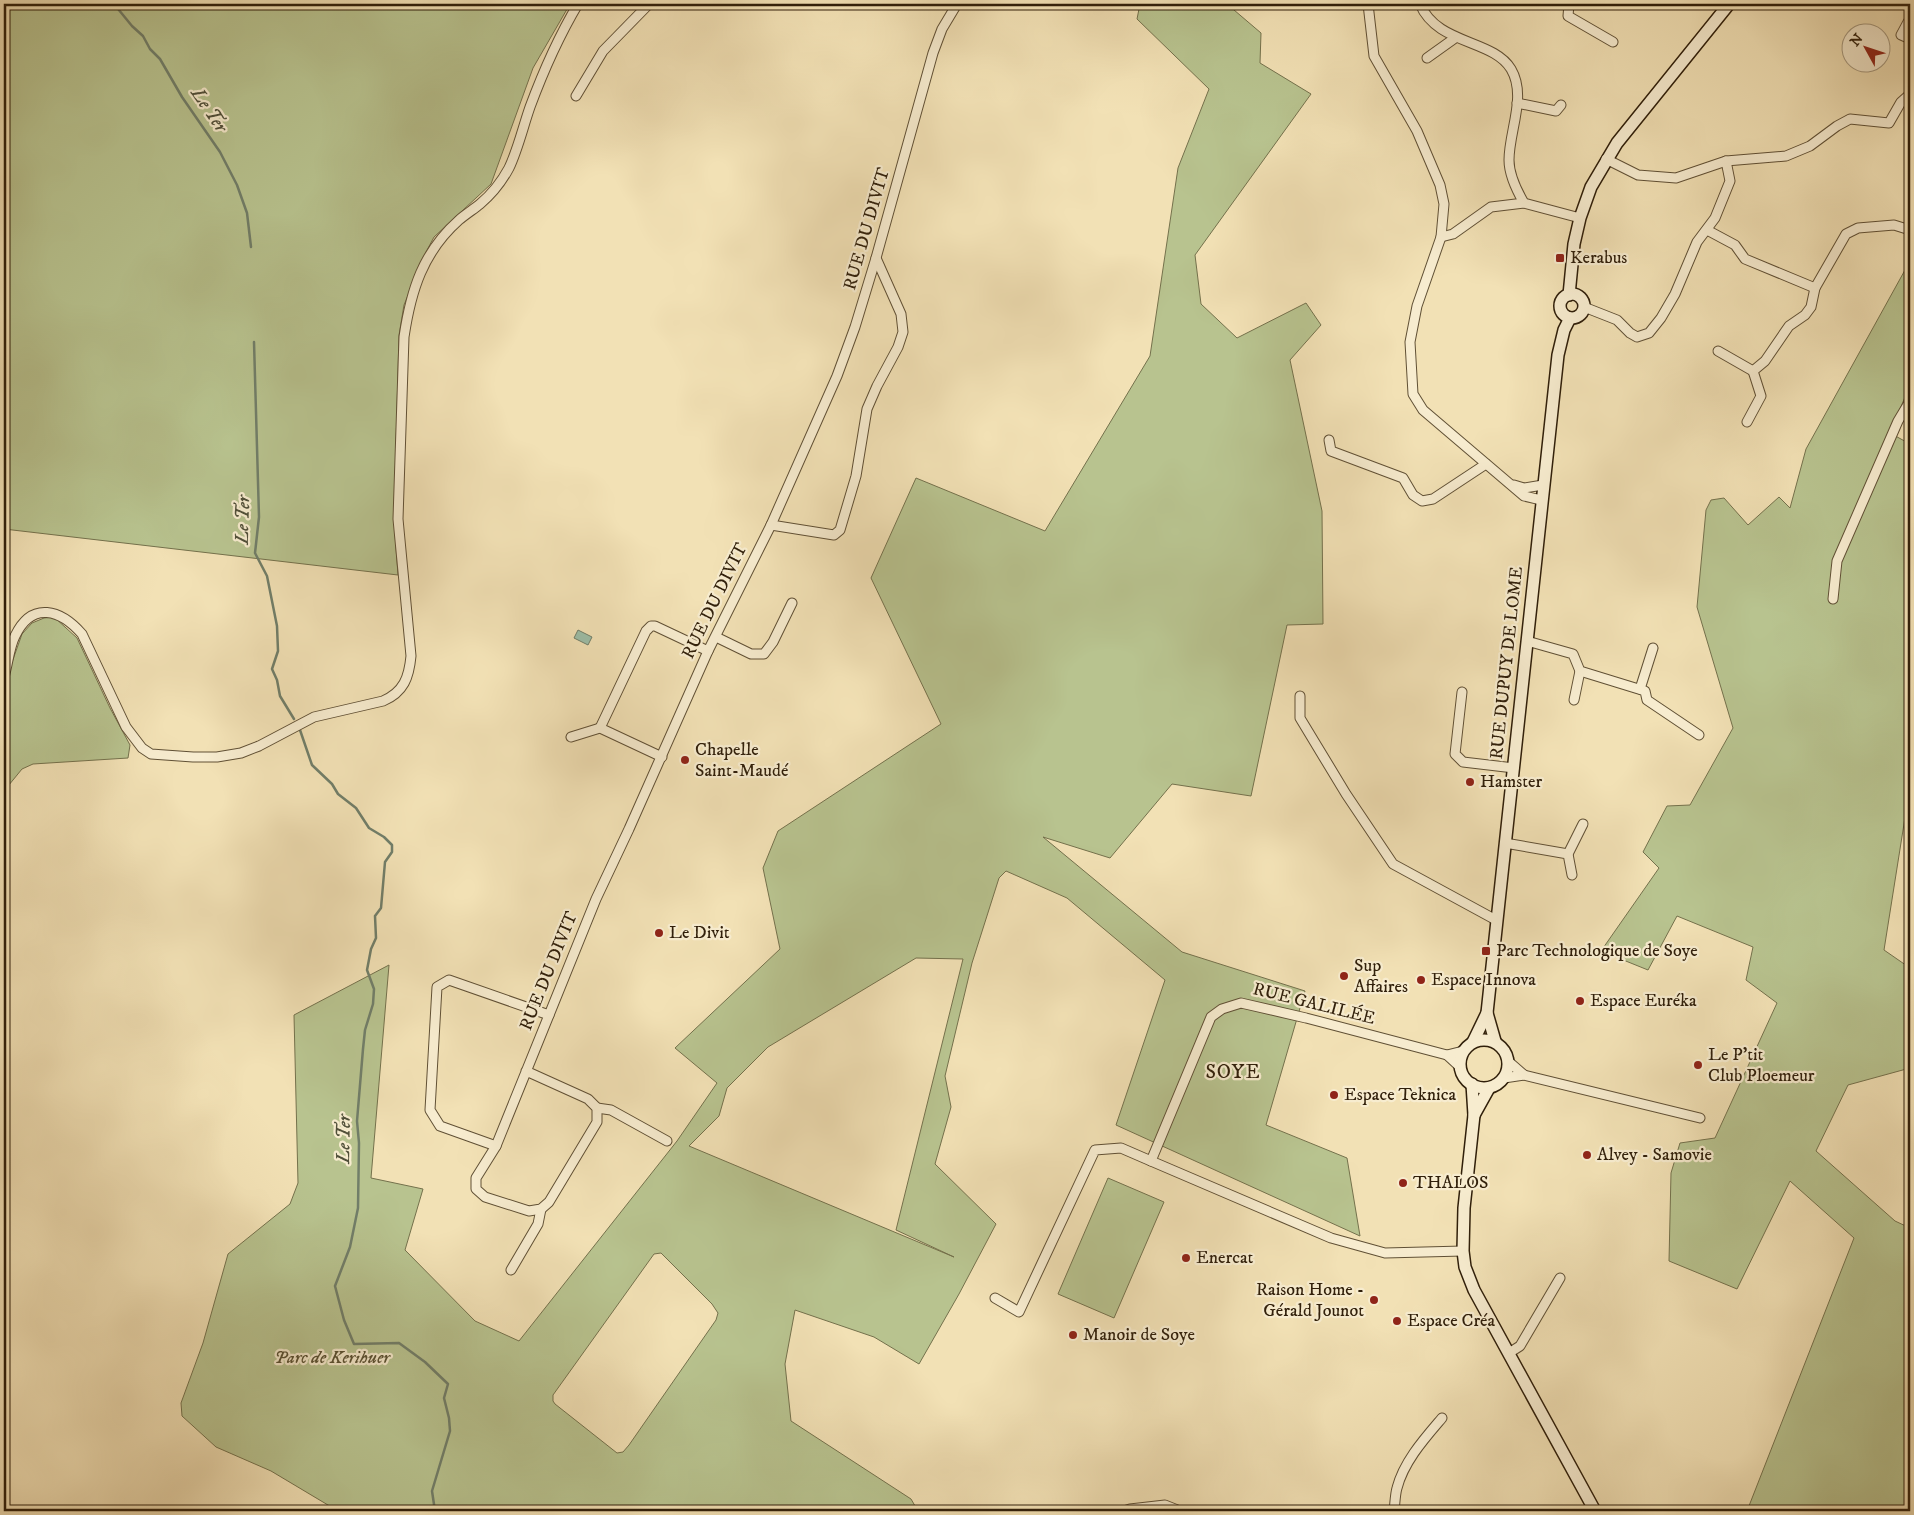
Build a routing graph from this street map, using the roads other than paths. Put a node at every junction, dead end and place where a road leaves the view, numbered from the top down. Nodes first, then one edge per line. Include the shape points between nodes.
1 (578, 4) edge
2 (649, 4) edge
3 (956, 4) edge
4 (1368, 4) edge
5 (1420, 4) edge
6 (1570, 4) edge
7 (1728, 4) edge
8 (1910, 23) edge
9 (1455, 38) junction
10 (1910, 39) edge
11 (1613, 42) dead end
12 (1426, 58) dead end
13 (1910, 94) edge
14 (576, 96) dead end
15 (1517, 103) junction
16 (1561, 105) dead end
17 (1606, 160) junction
18 (1726, 161) junction
19 (1524, 203) junction
20 (1580, 218) junction
21 (1707, 230) junction
22 (1910, 230) edge
23 (1441, 237) junction
24 (876, 258) junction
25 (1815, 288) junction
26 (1569, 295) junction
27 (1584, 307) junction
28 (1570, 318) junction
29 (1718, 351) dead end
30 (1753, 371) junction
31 (1910, 401) edge
32 (1747, 422) dead end
33 (1329, 440) dead end
34 (1486, 464) junction
35 (1511, 484) junction
36 (1543, 485) junction
37 (1541, 500) junction
38 (770, 525) junction
39 (1833, 599) dead end
40 (792, 603) dead end
41 (716, 637) junction
42 (1527, 641) junction
43 (1653, 648) dead end
44 (708, 651) junction
45 (1580, 671) junction
46 (4, 677) edge
47 (1640, 690) junction
48 (1462, 692) dead end
49 (1300, 696) dead end
50 (1574, 700) dead end
51 (600, 728) junction
52 (1699, 735) dead end
53 (570, 737) dead end
54 (662, 757) junction
55 (1514, 768) junction
56 (1583, 824) dead end
57 (1505, 843) junction
58 (1568, 854) junction
59 (1572, 875) dead end
60 (1496, 920) junction
61 (1487, 1013) junction
62 (549, 1015) junction
63 (1495, 1041) junction
64 (1473, 1042) junction
65 (1463, 1050) junction
66 (1447, 1054) junction
67 (1509, 1062) junction
68 (1460, 1067) junction
69 (526, 1071) junction
70 (1524, 1075) junction
71 (1504, 1078) junction
72 (1472, 1084) junction
73 (1489, 1088) junction
74 (597, 1108) junction
75 (1474, 1115) junction
76 (1700, 1118) dead end
77 (667, 1142) dead end
78 (496, 1146) junction
79 (1151, 1161) junction
80 (541, 1209) junction
81 (1463, 1250) junction
82 (511, 1270) dead end
83 (1560, 1278) dead end
84 (995, 1298) dead end
85 (1509, 1353) junction
86 (1442, 1418) dead end
87 (1124, 1511) edge
88 (1180, 1511) edge
89 (1394, 1511) edge
90 (1594, 1511) edge

1 - 46 street via 545,70 509,167 500,183 481,203 442,236 415,282 408,308 404,337 398,519 411,656 410,673 402,687 384,701 314,717 241,754 193,758 152,754 142,748 126,727 82,634 71,622 53,612 36,614 20,627 14,637
2 - 14 street via 603,51
3 - 24 street, RUE DU DIVIT via 933,52
4 - 23 street via 1374,56 1417,131 1440,185 1444,204
5 - 9 street via 1434,22
6 - 11 street via 1568,16
7 - 17 street
8 - 10 street via 1901,34
9 - 12 street
9 - 15 street via 1495,53 1504,60 1512,70
13 - 18 street via 1901,102 1889,123 1850,119 1810,146 1786,156
15 - 16 street via 1556,111
15 - 19 street via 1508,161
17 - 18 street via 1638,176 1676,178
17 - 20 street via 1591,187
18 - 21 street via 1730,181
19 - 20 street
19 - 23 street via 1491,207 1453,234
20 - 26 street
21 - 25 street via 1735,245 1745,259
21 - 27 street via 1696,242 1675,294 1649,333 1637,337 1617,320
22 - 25 street via 1894,224 1858,228 1846,234
23 - 34 street via 1417,306 1410,342 1413,394 1422,410
24 - 38 street, RUE DU DIVIT via 837,376
24 - 38 street via 901,314 903,332 867,408 856,476 840,530 834,535
25 - 30 street via 1811,306 1805,315 1790,326 1765,361
26 - 27 street via 1580,297
26 - 28 street via 1562,299 1560,307
27 - 28 street via 1578,317
28 - 36 street, RUE DUPUY DE LOME via 1558,355
29 - 30 street
30 - 32 street via 1761,396
31 - 39 street via 1898,421 1837,561
33 - 34 street via 1331,451 1403,478 1413,496 1422,501 1433,499
34 - 35 street
35 - 36 street via 1524,488
35 - 37 street via 1524,496
36 - 37 street, RUE DUPUY DE LOME
37 - 42 street, RUE DUPUY DE LOME
38 - 41 street, RUE DU DIVIT
40 - 41 street via 764,654 751,654
41 - 44 street, RUE DU DIVIT
42 - 45 street via 1573,654
42 - 55 street, RUE DUPUY DE LOME
43 - 47 street
44 - 51 street via 658,628 648,628
44 - 54 street, RUE DU DIVIT
45 - 47 street
45 - 50 street
47 - 52 street via 1645,691 1647,700
48 - 55 street via 1455,754 1462,762
49 - 60 street via 1300,718 1393,864
51 - 53 street
51 - 54 street
54 - 62 street, RUE DU DIVIT via 596,899
55 - 57 street, RUE DUPUY DE LOME
56 - 58 street
57 - 58 street
57 - 60 street, RUE DUPUY DE LOME
58 - 59 street
60 - 61 street, RUE DUPUY DE LOME
61 - 63 street, RUE DUPUY DE LOME
61 - 64 street, RUE DUPUY DE LOME
62 - 69 street, RUE DU DIVIT
62 - 78 street via 449,980 437,987 430,1110 440,1126
63 - 64 street via 1483,1039
63 - 67 street via 1504,1049
64 - 65 street
65 - 66 street, RUE GALILÉE
65 - 68 street
66 - 68 street
66 - 79 street, RUE GALILÉE via 1241,1003 1222,1009 1211,1017
67 - 70 street
67 - 71 street
68 - 72 street
69 - 74 street via 588,1099
69 - 78 street, RUE DU DIVIT
70 - 71 street
70 - 76 street
71 - 73 street
72 - 73 street
72 - 75 street
73 - 75 street
74 - 77 street via 611,1110
74 - 80 street via 597,1122 549,1202
75 - 81 street
78 - 80 street, RUE DU DIVIT via 476,1178 476,1188 485,1197 528,1211
79 - 81 street via 1331,1238 1385,1253
79 - 84 street via 1121,1148 1095,1150 1019,1312
80 - 82 street via 538,1224
81 - 85 street via 1465,1267 1474,1290
83 - 85 street via 1520,1346
85 - 90 street
86 - 89 street via 1403,1472
87 - 88 street via 1165,1505

